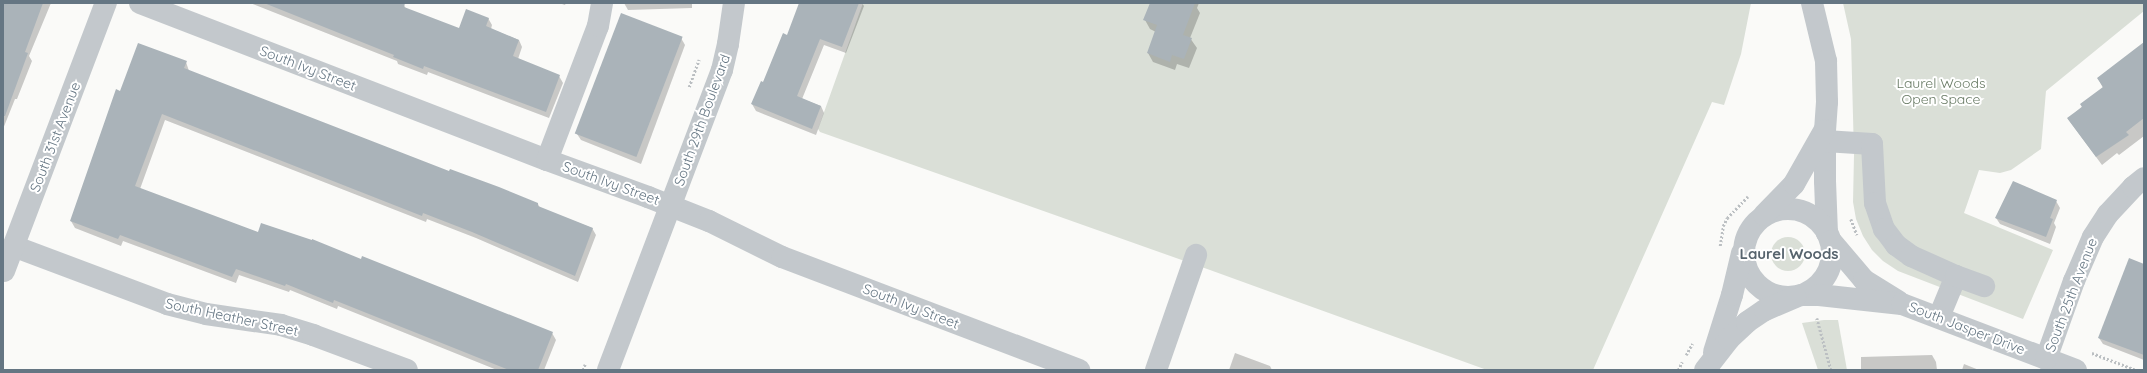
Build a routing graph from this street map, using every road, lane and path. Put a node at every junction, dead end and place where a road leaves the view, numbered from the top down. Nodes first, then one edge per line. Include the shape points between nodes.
1 (106, 3) edge
2 (140, 3) edge
3 (602, 3) edge
4 (734, 3) edge
5 (1812, 3) edge
6 (701, 55) dead end
7 (688, 90) dead end
8 (1825, 136) junction
9 (547, 160) junction
10 (2144, 178) edge
11 (671, 206) junction
12 (1760, 219) junction
13 (1829, 237) junction
14 (1745, 243) junction
15 (13, 246) junction
16 (1196, 255) dead end
17 (4, 271) dead end
18 (1956, 276) junction
19 (1984, 286) dead end
20 (1799, 296) junction
21 (1902, 304) junction
22 (1939, 317) junction
23 (1817, 318) dead end
24 (2046, 358) junction
25 (1709, 364) edge
26 (407, 370) edge
27 (608, 370) edge
28 (1079, 370) edge
29 (1156, 370) edge
30 (1831, 370) edge
31 (2076, 370) edge

1 - 15 street, South 31st Avenue
2 - 9 street, South Ivy Street
3 - 9 street via 598,26
4 - 11 street, South 29th Boulevard via 722,70
5 - 8 street via 1826,61
6 - 7 path
8 - 12 street via 1794,184
8 - 13 street
8 - 18 street via 1872,144 1875,202 1884,229 1896,245 1911,256
9 - 11 street, South Ivy Street
10 - 24 street, South 25th Avenue via 2108,214 2093,237
11 - 27 street, South 29th Boulevard
11 - 28 street, South Ivy Street via 709,221 782,257
12 - 13 street via 1775,211 1793,209 1813,217
12 - 14 street
13 - 20 street via 1832,258 1827,275 1812,291
13 - 21 street, South Jasper Drive via 1864,280
14 - 20 street via 1745,266 1754,281 1769,294 1780,297
14 - 25 street via 1732,295
15 - 17 street, South 31st Avenue
15 - 26 street, South Heather Street via 167,304 206,314 281,325 313,334
16 - 29 street
18 - 19 street
18 - 22 street
20 - 21 street, South Jasper Drive via 1819,295
20 - 25 street via 1765,310 1747,322 1728,339
21 - 22 street, South Jasper Drive
22 - 24 street, South Jasper Drive
23 - 30 path
24 - 31 street, South Jasper Drive

